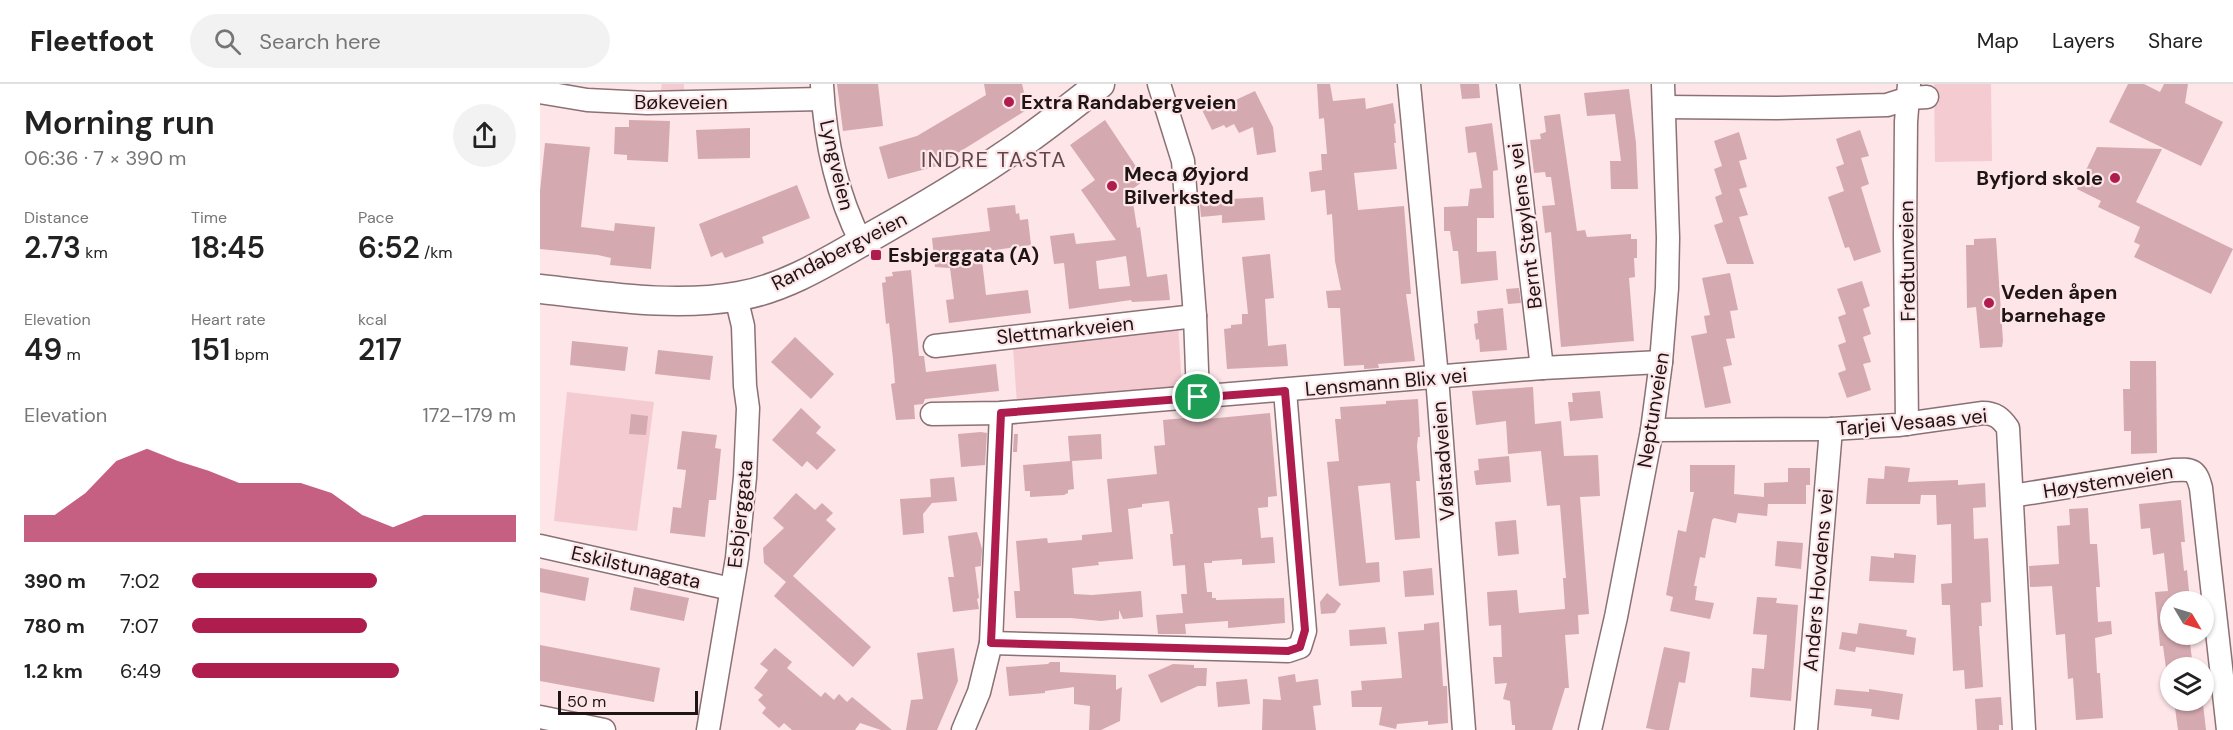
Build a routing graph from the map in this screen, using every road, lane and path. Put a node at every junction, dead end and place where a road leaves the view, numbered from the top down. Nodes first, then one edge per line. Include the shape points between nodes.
1 (1101, 84) edge
2 (1159, 84) edge
3 (1409, 84) edge
4 (1508, 84) edge
5 (1663, 84) edge
6 (822, 91) edge
7 (540, 92) edge
8 (1915, 93) edge
9 (1664, 107) junction
10 (861, 242) junction
11 (540, 289) edge
12 (736, 297) junction
13 (1195, 316) junction
14 (935, 346) dead end
15 (1661, 362) junction
16 (1542, 368) junction
17 (1437, 377) junction
18 (1285, 391) junction
19 (1198, 397) junction
20 (1001, 413) junction
21 (932, 414) dead end
22 (1907, 424) junction
23 (1652, 429) junction
24 (1831, 429) junction
25 (2012, 496) junction
26 (540, 546) edge
27 (731, 589) junction
28 (991, 643) junction
29 (540, 717) edge
30 (604, 730) edge
31 (708, 730) edge
32 (963, 730) edge
33 (1464, 730) edge
34 (1590, 730) edge
35 (1806, 730) edge
36 (2025, 730) edge
37 (2228, 730) edge

1 - 10 main road, Randabergveien via 1004,156
2 - 13 street via 1183,161
3 - 17 street, Vølstadveien
4 - 16 street, Bernt Støylens vei
5 - 9 street, Neptunveien
6 - 7 street, Bøkeveien via 647,104
6 - 10 street, Lyngveien via 840,189
8 - 9 street, Fredtunveien via 1887,105
8 - 22 street, Fredtunveien via 1906,122
9 - 15 street, Neptunveien via 1668,238
10 - 12 main road, Randabergveien via 789,280
11 - 12 main road, Randabergveien via 666,302
12 - 27 street, Esbjerggata via 743,326 748,408 745,477
13 - 14 street, Slettmarkveien
13 - 19 street
15 - 16 street, Lensmann Blix vei
15 - 23 street, Neptunveien
16 - 17 street, Lensmann Blix vei
17 - 18 street, Lensmann Blix vei
17 - 33 street, Vølstadveien
18 - 19 street, Lensmann Blix vei
18 - 28 street via 1305,630 1300,647 1288,651
19 - 20 street, Lensmann Blix vei
20 - 21 street, Lensmann Blix vei
20 - 28 street
22 - 24 street, Tarjei Vesaas vei
22 - 25 street, Tarjei Vesaas vei via 1983,413 1999,417 2008,428
23 - 24 street, Tarjei Vesaas vei
23 - 34 street, Neptunveien
24 - 35 street, Anders Hovdens vei
25 - 36 street, Tarjei Vesaas vei
25 - 37 street, Høystemveien via 2173,470 2185,469 2198,476
26 - 27 street, Eskilstunagata
27 - 31 street, Esbjerggata
28 - 32 street via 979,692
29 - 30 street

